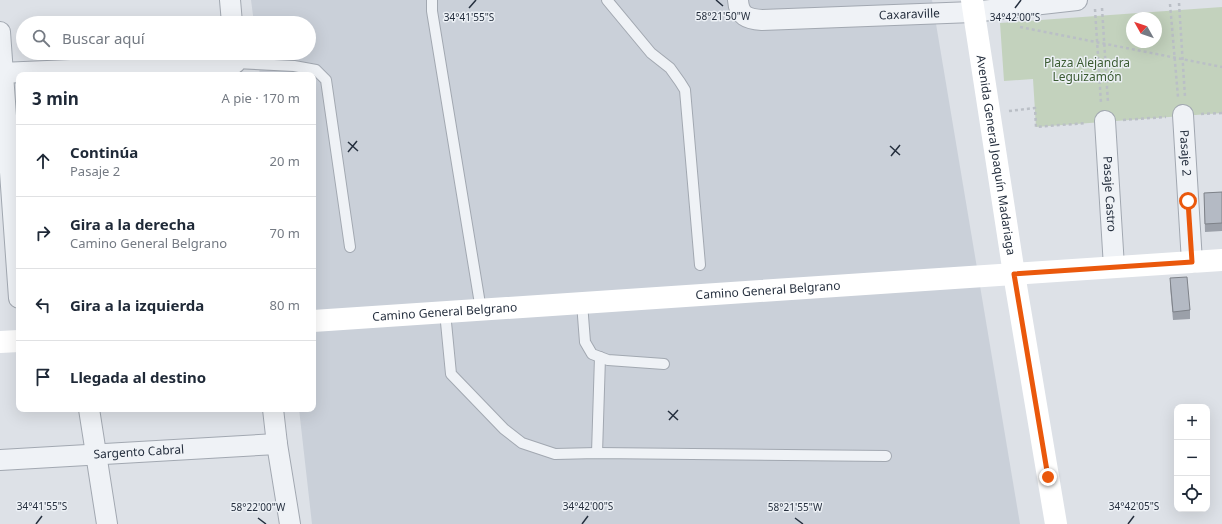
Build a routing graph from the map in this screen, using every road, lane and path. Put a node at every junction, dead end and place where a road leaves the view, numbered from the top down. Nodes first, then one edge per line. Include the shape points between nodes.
1 (230, 0) edge
2 (432, 0) edge
3 (607, 0) edge
4 (1077, 0) edge
5 (1179, 3) dead end
6 (1170, 4) dead end
7 (973, 6) edge
8 (740, 7) edge
9 (1102, 8) dead end
10 (1095, 9) dead end
11 (231, 16) edge
12 (1013, 25) dead end
13 (0, 32) edge
14 (1098, 42) junction
15 (1105, 44) junction
16 (1175, 57) junction
17 (1182, 59) junction
18 (235, 64) edge
19 (1222, 67) edge
20 (16, 72) edge
21 (28, 72) edge
22 (2, 73) edge
23 (1182, 106) junction
24 (1105, 111) junction
25 (350, 247) dead end
26 (16, 258) edge
27 (1222, 260) edge
28 (1192, 262) junction
29 (700, 265) dead end
30 (1114, 267) junction
31 (1014, 274) junction
32 (582, 303) junction
33 (481, 310) junction
34 (445, 312) junction
35 (316, 321) edge
36 (16, 341) edge
37 (0, 342) edge
38 (600, 357) junction
39 (664, 364) dead end
40 (89, 412) edge
41 (273, 412) edge
42 (277, 444) junction
43 (597, 452) junction
44 (96, 454) junction
45 (886, 456) dead end
46 (0, 460) edge
47 (107, 524) edge
48 (290, 524) edge
49 (1056, 524) edge

1 - 11 street
2 - 33 lane
3 - 29 lane via 651,53 670,68 685,90
4 - 7 street, Caxaraville
5 - 17 path
6 - 16 path
7 - 8 street, Caxaraville via 762,20 749,19
7 - 31 street, Avenida General Joaquín Madariaga
9 - 15 path
10 - 14 path
12 - 14 path
13 - 22 street
14 - 15 path
14 - 24 path
15 - 16 path
15 - 24 path
16 - 17 path
16 - 23 path
17 - 19 path
17 - 23 path
18 - 21 street
18 - 25 lane via 294,66 316,70 326,80
20 - 22 street
22 - 26 street
23 - 28 street, Pasaje 2
24 - 30 street, Pasaje Castro
27 - 28 street, Camino General Belgrano
28 - 30 street, Camino General Belgrano
30 - 31 street, Camino General Belgrano
31 - 32 street, Camino General Belgrano
31 - 49 street, Avenida General Joaquín Madariaga
32 - 33 street, Camino General Belgrano
32 - 38 lane via 585,342 592,354
33 - 34 street, Camino General Belgrano
34 - 35 street, Camino General Belgrano
34 - 43 lane via 451,374 504,429 522,443 555,454
36 - 37 street
38 - 39 lane via 608,360
38 - 43 lane
40 - 44 street
41 - 42 street
42 - 44 street, Sargento Cabral
42 - 48 street
43 - 45 lane
44 - 46 street, Sargento Cabral
44 - 47 street

